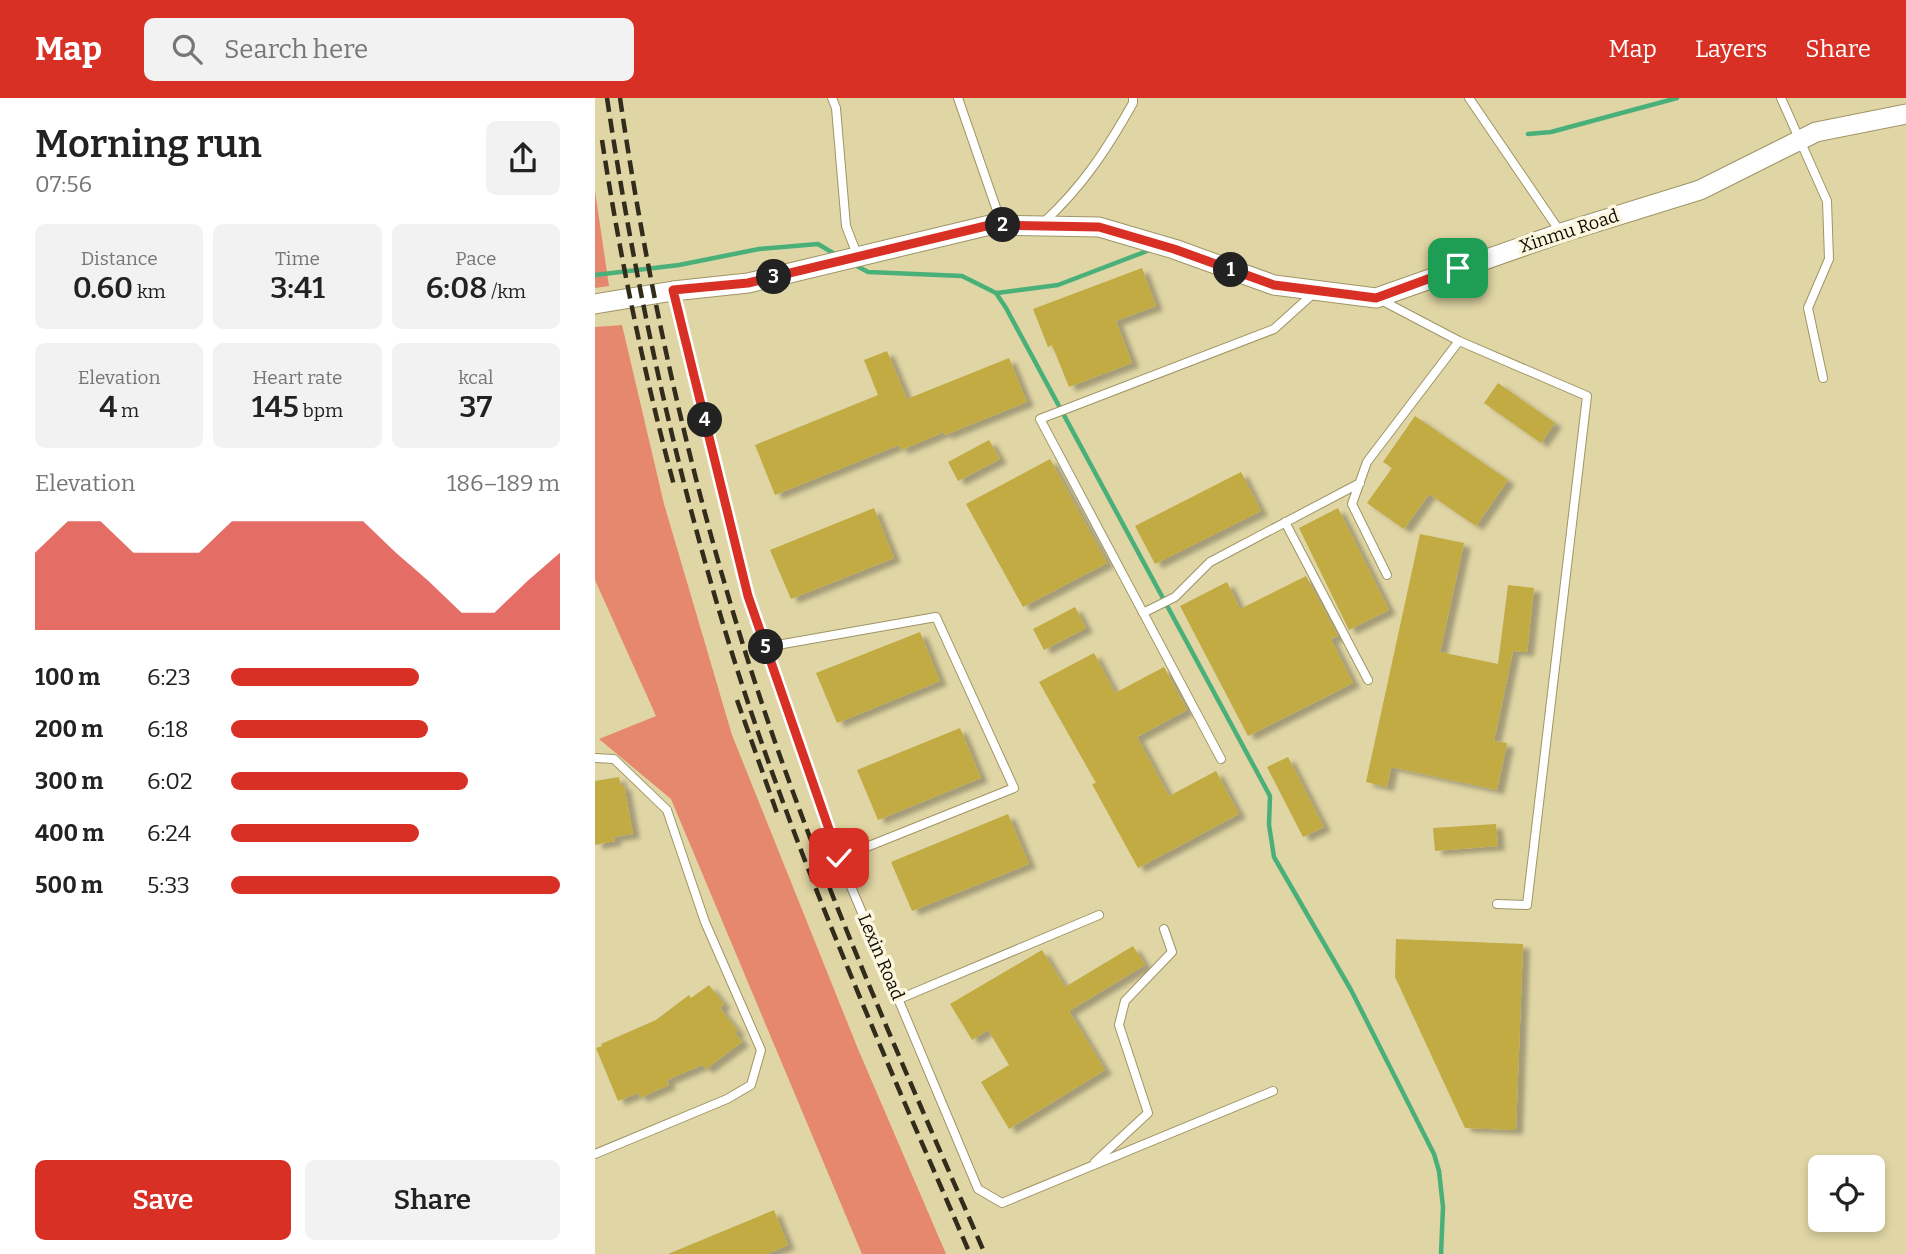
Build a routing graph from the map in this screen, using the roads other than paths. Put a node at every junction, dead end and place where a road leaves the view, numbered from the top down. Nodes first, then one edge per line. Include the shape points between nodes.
1 (832, 98) edge
2 (958, 98) edge
3 (1133, 98) edge
4 (1469, 98) edge
5 (1781, 98) edge
6 (1906, 114) edge
7 (1800, 140) junction
8 (1002, 225) junction
9 (1039, 226) junction
10 (1561, 233) junction
11 (857, 257) junction
12 (673, 290) junction
13 (1317, 290) junction
14 (1376, 298) junction
15 (595, 304) edge
16 (1459, 341) junction
17 (1823, 378) dead end
18 (1360, 483) junction
19 (1285, 522) junction
20 (1387, 575) dead end
21 (1143, 613) junction
22 (766, 647) junction
23 (1368, 680) dead end
24 (595, 758) edge
25 (1221, 760) dead end
26 (839, 858) junction
27 (1497, 904) dead end
28 (1099, 915) dead end
29 (1164, 929) dead end
30 (899, 999) junction
31 (1273, 1091) dead end
32 (595, 1154) edge
33 (1090, 1167) junction

1 - 11 lane via 846,226
2 - 8 lane
3 - 9 lane via 1107,148 1071,197
4 - 10 lane
5 - 7 lane
6 - 7 street, Xinmu Road via 1816,132
7 - 10 street, Xinmu Road via 1700,190
7 - 17 lane via 1827,201 1829,259 1808,308
8 - 9 street, Xinmu Road
8 - 11 street, Xinmu Road
9 - 13 street, Xinmu Road via 1099,227 1274,285
10 - 14 street, Xinmu Road
11 - 12 street, Xinmu Road via 748,283
12 - 15 street
12 - 22 lane, Lexin Road via 748,596
13 - 14 street, Xinmu Road
13 - 21 lane via 1273,329 1040,419
14 - 16 lane
16 - 18 lane via 1367,462
16 - 27 lane via 1587,396 1527,905
18 - 19 lane
18 - 20 lane via 1352,504
19 - 21 lane via 1210,562 1175,597
19 - 23 lane
21 - 25 lane
22 - 26 lane, Lexin Road
22 - 26 lane via 936,617 1014,788
24 - 32 lane via 614,759 667,810 705,922 761,1050 751,1085
26 - 30 lane, Lexin Road
28 - 30 lane
29 - 33 lane via 1172,952 1125,1001 1119,1026 1149,1113
30 - 33 lane, Lexin Road via 978,1189 1002,1203
31 - 33 lane, Lexin Road

